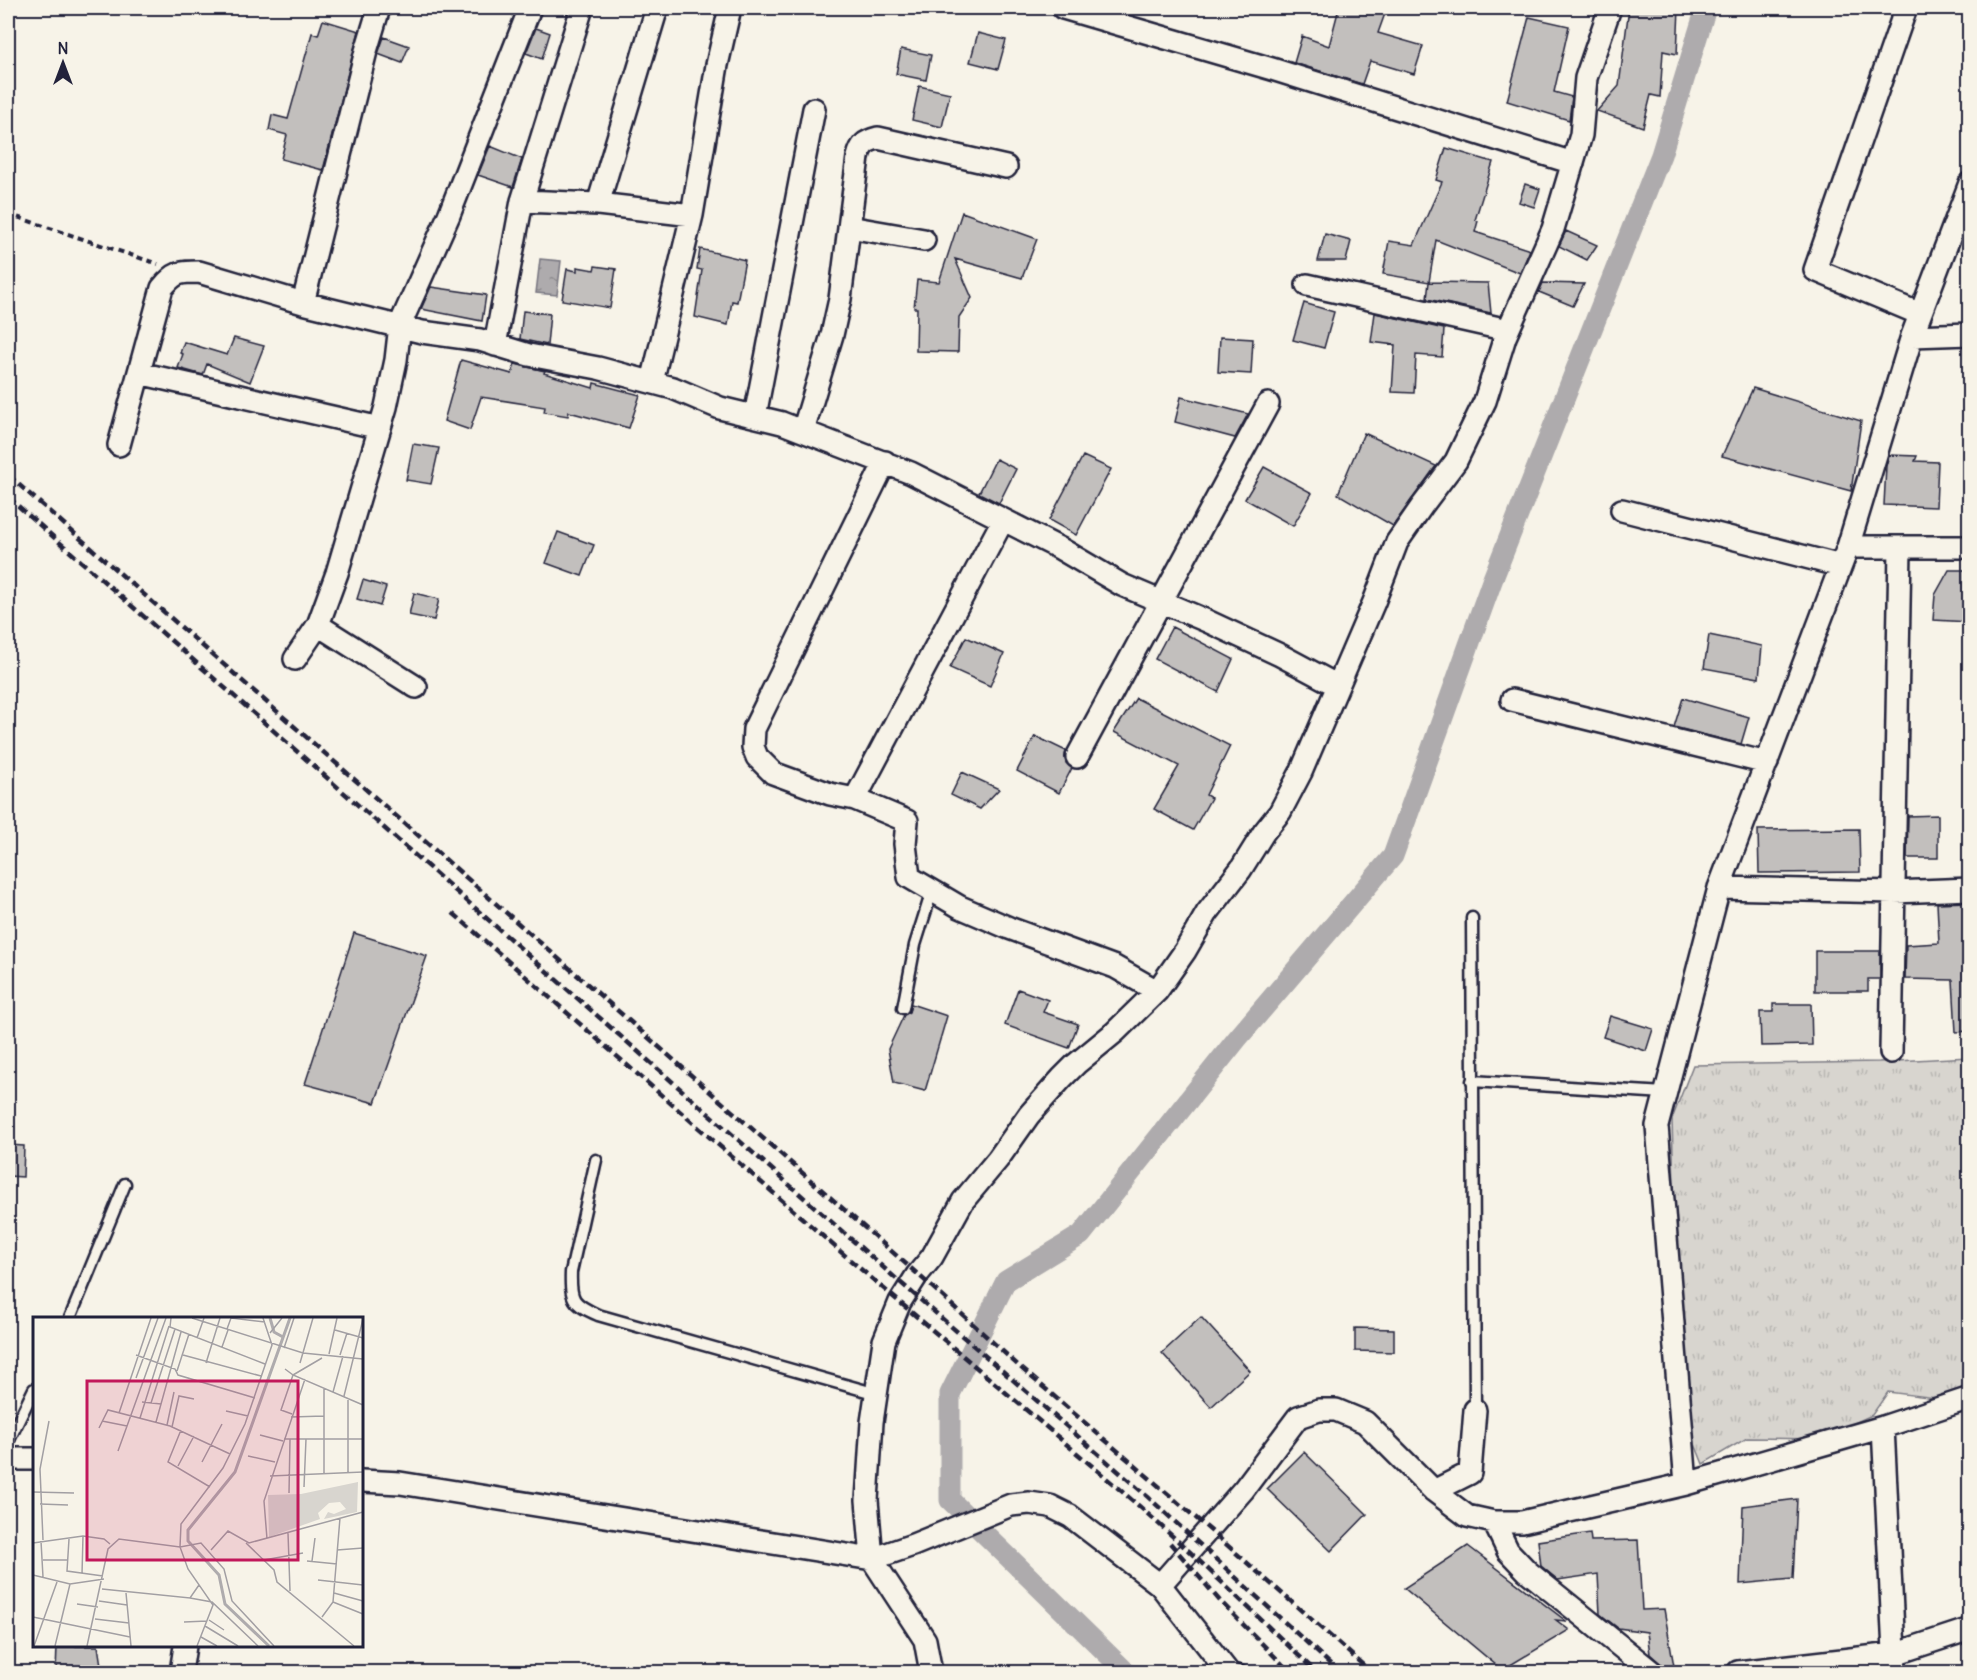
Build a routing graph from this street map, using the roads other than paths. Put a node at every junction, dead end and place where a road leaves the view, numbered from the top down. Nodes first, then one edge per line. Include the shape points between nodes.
1 (379, 8) edge
2 (530, 8) edge
3 (582, 8) edge
4 (657, 8) edge
5 (730, 8) edge
6 (1063, 8) edge
7 (1610, 8) edge
8 (1906, 8) edge
9 (814, 109) dead end
10 (1573, 163) junction
11 (1006, 167) dead end
12 (1970, 183) edge
13 (522, 201) junction
14 (598, 204) junction
15 (692, 215) junction
16 (849, 227) junction
17 (924, 240) dead end
18 (1307, 285) dead end
19 (303, 303) junction
20 (1920, 314) junction
21 (400, 325) junction
22 (1508, 330) junction
23 (1970, 334) edge
24 (1912, 336) junction
25 (495, 345) junction
26 (139, 373) junction
27 (652, 382) junction
28 (1269, 404) dead end
29 (755, 416) junction
30 (380, 428) junction
31 (802, 431) junction
32 (119, 445) dead end
33 (885, 462) junction
34 (1622, 510) dead end
35 (1002, 520) junction
36 (1970, 547) edge
37 (1900, 548) junction
38 (1844, 557) junction
39 (1162, 602) junction
40 (318, 625) junction
41 (295, 659) dead end
42 (1338, 686) junction
43 (416, 687) dead end
44 (1512, 700) dead end
45 (1077, 757) dead end
46 (1767, 763) junction
47 (855, 799) junction
48 (1719, 888) junction
49 (1970, 889) edge
50 (932, 891) junction
51 (1894, 892) junction
52 (1472, 918) dead end
53 (1157, 991) junction
54 (903, 1008) dead end
55 (1891, 1052) dead end
56 (1472, 1081) junction
57 (1665, 1093) junction
58 (596, 1160) dead end
59 (125, 1184) dead end
60 (70, 1317) edge
61 (33, 1391) edge
62 (877, 1394) junction
63 (1970, 1398) edge
64 (1475, 1410) joint
65 (1883, 1427) junction
66 (8, 1442) edge
67 (8, 1459) edge
68 (33, 1459) edge
69 (363, 1481) edge
70 (1686, 1484) junction
71 (1434, 1491) junction
72 (1494, 1522) junction
73 (872, 1559) junction
74 (1160, 1585) junction
75 (1970, 1629) edge
76 (185, 1647) edge
77 (1895, 1663) edge
78 (1231, 1671) edge
79 (181, 1672) edge
80 (931, 1672) edge
81 (1652, 1672) edge
82 (1738, 1672) edge

1 - 19 street
2 - 21 street via 449,215
3 - 13 street
4 - 14 street
5 - 15 street
6 - 10 street
7 - 10 street via 1586,78 1581,135
8 - 20 street via 1815,270
9 - 29 street
10 - 22 street via 1553,229
11 - 16 street via 878,138 868,141 861,146 858,157
12 - 20 street
13 - 14 street
13 - 25 street
14 - 15 street
15 - 27 street
16 - 17 street
16 - 31 street via 834,326
18 - 22 street
19 - 21 street
19 - 26 street via 199,272 172,276 162,288
20 - 24 street
21 - 25 street
21 - 30 street
22 - 42 street via 1485,401 1456,461 1397,543
23 - 24 street
24 - 38 street
25 - 27 street
26 - 30 street
26 - 32 street
27 - 29 street via 720,408
28 - 39 street
29 - 31 street
30 - 40 street
31 - 33 street
33 - 35 street
33 - 47 street via 754,729 757,757 772,773
34 - 38 street
35 - 39 street via 1122,585
35 - 47 street
36 - 37 street
37 - 38 street
37 - 51 street
38 - 46 street
39 - 42 street
39 - 45 street
40 - 41 street
40 - 43 street
42 - 53 street via 1302,772 1280,812
44 - 46 street
46 - 48 street
47 - 50 street via 908,822 905,844 909,877
48 - 51 street
48 - 57 street
49 - 51 street
50 - 53 street via 960,907 1115,968
50 - 54 lane via 915,945
51 - 55 street
52 - 56 lane
53 - 62 street via 1062,1078 963,1201 932,1257 900,1302 884,1341
56 - 57 lane
56 - 64 lane
57 - 70 street via 1657,1126
58 - 62 lane via 571,1272 570,1288 579,1307
59 - 60 lane
61 - 66 lane
62 - 73 street via 867,1500
63 - 65 street
64 - 71 street via 1470,1473
65 - 70 street
65 - 77 street
67 - 68 street
69 - 73 street via 400,1483
70 - 72 street via 1522,1522
71 - 72 street via 1467,1516
71 - 74 street via 1365,1422 1336,1410 1319,1410 1298,1418 1244,1489
72 - 81 street via 1508,1551 1527,1571
73 - 74 street via 1011,1505 1029,1503 1050,1506 1070,1516
73 - 80 street via 925,1640
74 - 78 street
75 - 77 street
76 - 79 street
77 - 82 street

